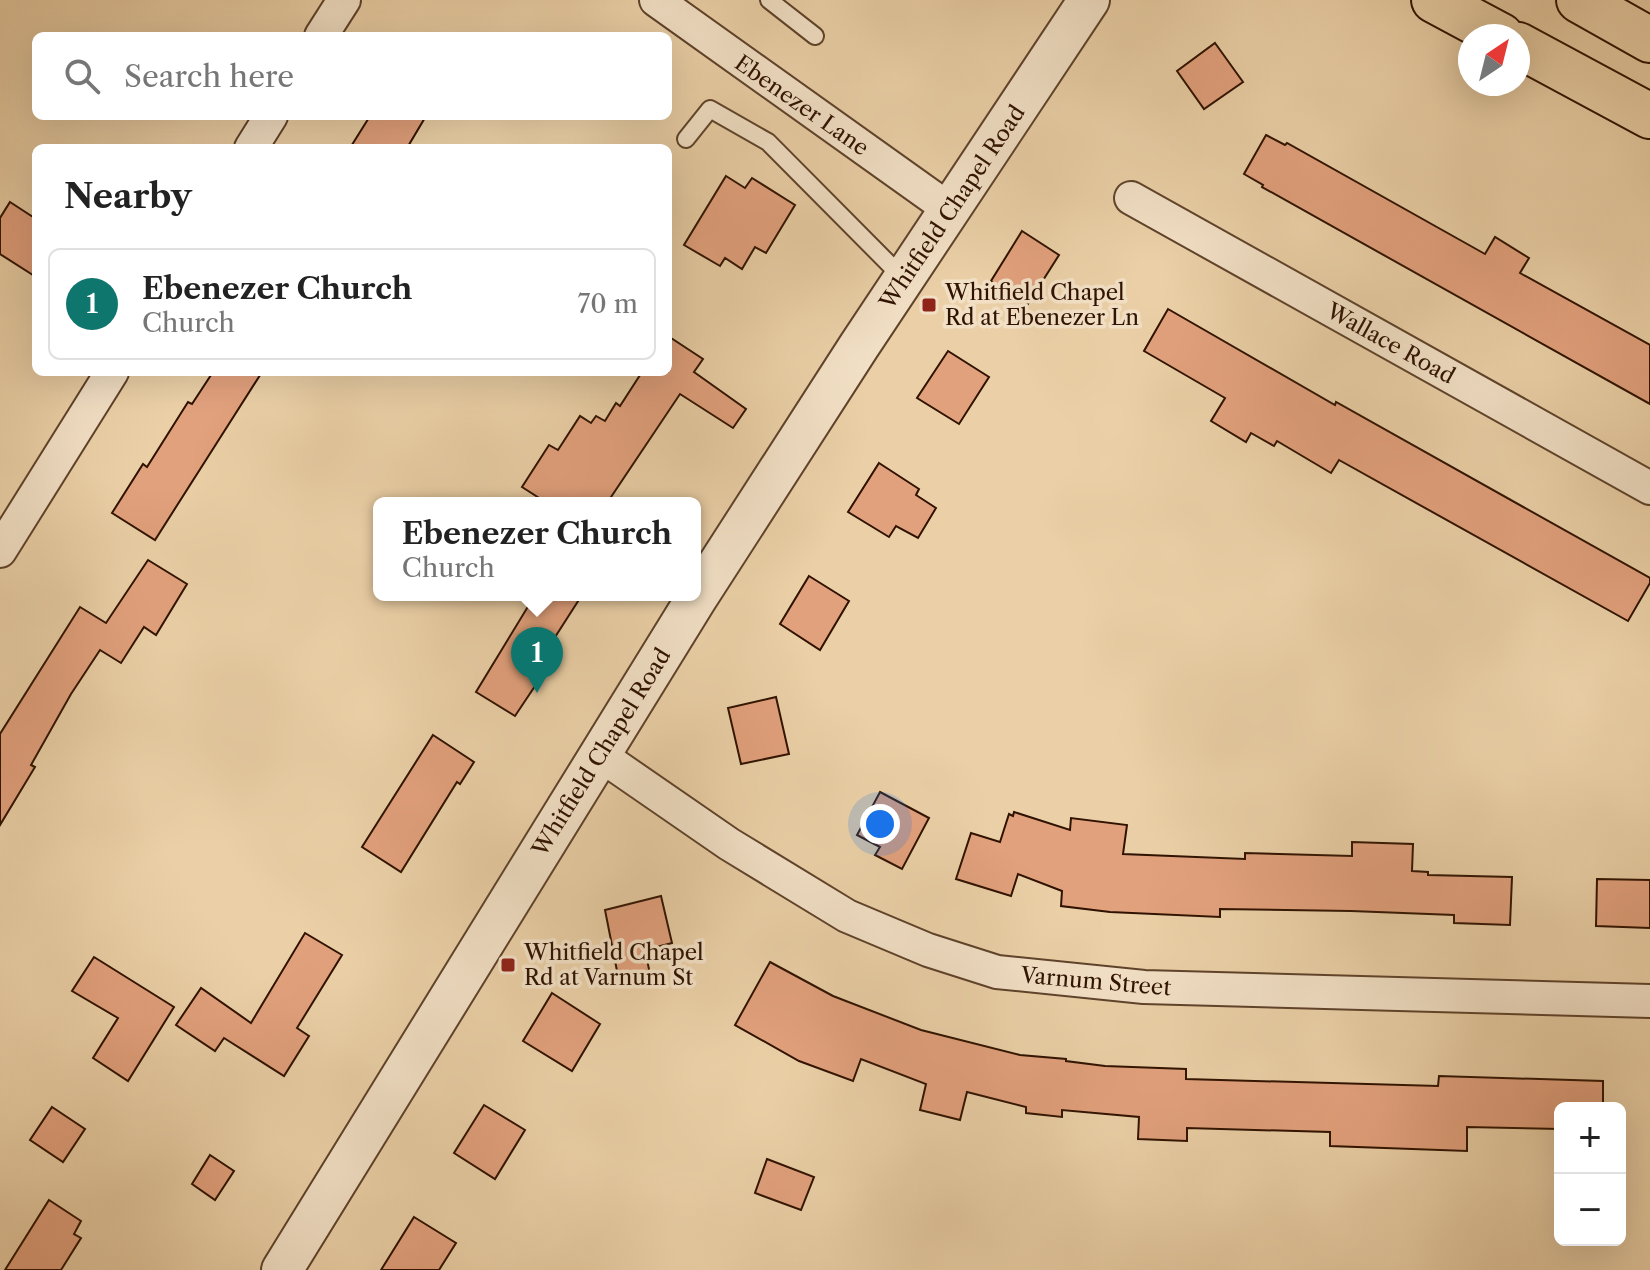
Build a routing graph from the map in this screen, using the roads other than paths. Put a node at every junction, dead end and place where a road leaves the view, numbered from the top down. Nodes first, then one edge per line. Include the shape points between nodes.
1 (344, 0) edge
2 (656, 0) edge
3 (769, 0) edge
4 (1089, 0) edge
5 (1434, 0) edge
6 (1579, 0) edge
7 (1479, 24) edge
8 (324, 32) edge
9 (815, 36) dead end
10 (1650, 40) edge
11 (1530, 51) edge
12 (1650, 116) edge
13 (268, 120) edge
14 (686, 139) dead end
15 (254, 144) edge
16 (1131, 198) dead end
17 (949, 209) junction
18 (903, 278) junction
19 (109, 376) edge
20 (1650, 488) edge
21 (0, 551) edge
22 (701, 592) edge
23 (696, 601) edge
24 (600, 755) junction
25 (1650, 1001) edge
26 (282, 1270) edge

1 - 8 street
2 - 17 street, Ebenezer Lane
3 - 9 lane
4 - 17 street, Whitfield Chapel Road
5 - 7 highway
6 - 10 highway
11 - 12 highway
13 - 15 street
14 - 18 lane via 710,109 768,142
16 - 20 street, Wallace Road
17 - 18 street, Whitfield Chapel Road
18 - 22 street, Whitfield Chapel Road
19 - 21 street
23 - 24 street, Whitfield Chapel Road
24 - 25 street, Varnum Street via 729,844 847,916 997,972 1144,987
24 - 26 street, Whitfield Chapel Road

